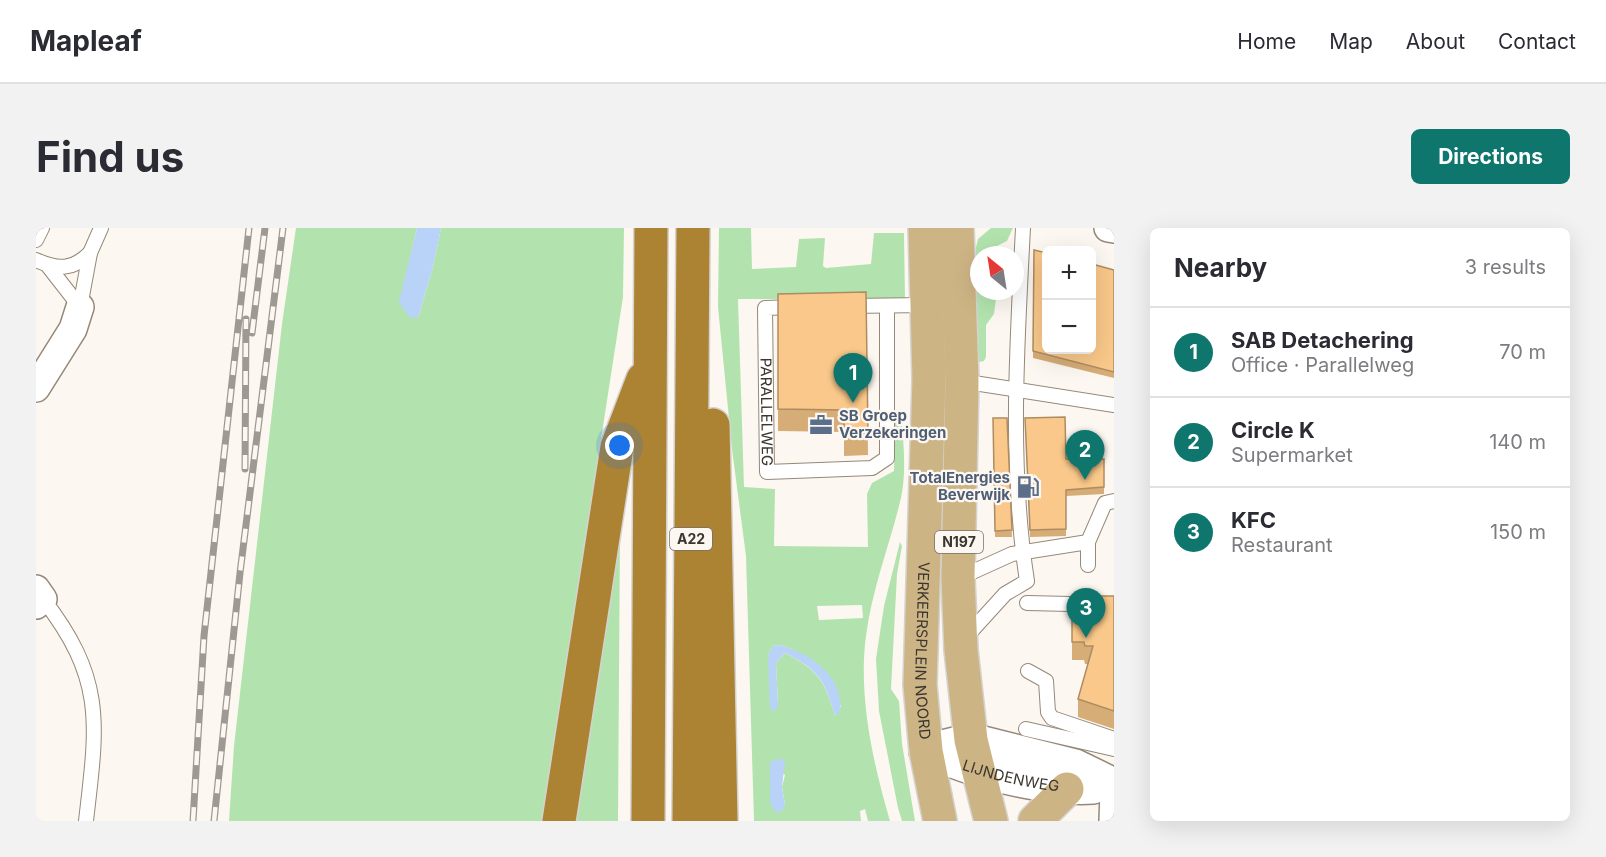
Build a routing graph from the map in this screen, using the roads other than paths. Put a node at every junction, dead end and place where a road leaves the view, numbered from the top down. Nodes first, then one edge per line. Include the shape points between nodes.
1 (101, 228) edge
2 (651, 228) edge
3 (926, 228) edge
4 (957, 228) edge
5 (1023, 228) edge
6 (1108, 228) edge
7 (1114, 229) edge
8 (692, 243) edge
9 (90, 254) junction
10 (42, 263) edge
11 (927, 305) junction
12 (887, 306) junction
13 (80, 307) junction
14 (809, 307) edge
15 (831, 307) edge
16 (650, 362) junction
17 (946, 381) junction
18 (36, 388) edge
19 (1015, 389) junction
20 (1114, 405) edge
21 (1114, 501) edge
22 (1088, 542) junction
23 (1022, 552) junction
24 (1088, 565) dead end
25 (958, 578) junction
26 (38, 598) edge
27 (1027, 603) dead end
28 (1114, 605) edge
29 (960, 642) junction
30 (1028, 671) dead end
31 (1026, 729) dead end
32 (1114, 739) edge
33 (1114, 749) edge
34 (926, 751) junction
35 (974, 755) junction
36 (1114, 786) edge
37 (1067, 789) junction
38 (1114, 791) edge
39 (86, 821) edge
40 (559, 821) edge
41 (648, 821) edge
42 (689, 821) edge
43 (720, 821) edge
44 (940, 821) edge
45 (991, 821) edge
46 (1035, 821) edge
47 (1113, 821) edge

1 - 9 lane
2 - 16 highway, A22
3 - 11 main road, N197
4 - 17 main road, N197
5 - 19 lane
6 - 7 street
8 - 42 highway, A22
8 - 43 highway, A22 via 712,362
9 - 10 lane via 66,268
9 - 13 lane
10 - 13 lane
11 - 12 lane
11 - 17 main road, N197
12 - 14 lane, PARALLELWEG via 887,458 872,468 768,472 765,308
12 - 15 lane
13 - 18 street via 73,329
16 - 40 highway, A22 via 617,447
16 - 41 highway, A22
17 - 19 lane
17 - 25 main road, N197
17 - 34 main road, VERKEERSPLEIN NOORD / N197 via 926,478 920,685
19 - 20 lane
19 - 23 lane
21 - 22 lane via 1105,503
22 - 23 lane
22 - 24 lane
23 - 25 lane
23 - 29 lane via 1027,581 1005,594
25 - 29 main road, N197
26 - 39 lane via 63,624 91,688 96,725
27 - 28 lane
29 - 35 main road, N197
30 - 32 lane via 1046,681 1052,718
31 - 33 lane
34 - 35 street, LIJNDENWEG
34 - 44 main road, VERKEERSPLEIN NOORD / N197
35 - 36 street, LIJNDENWEG via 1075,766
35 - 37 street, LIJNDENWEG
35 - 45 main road, N197
36 - 37 street, LIJNDENWEG
37 - 46 main road
38 - 47 street

